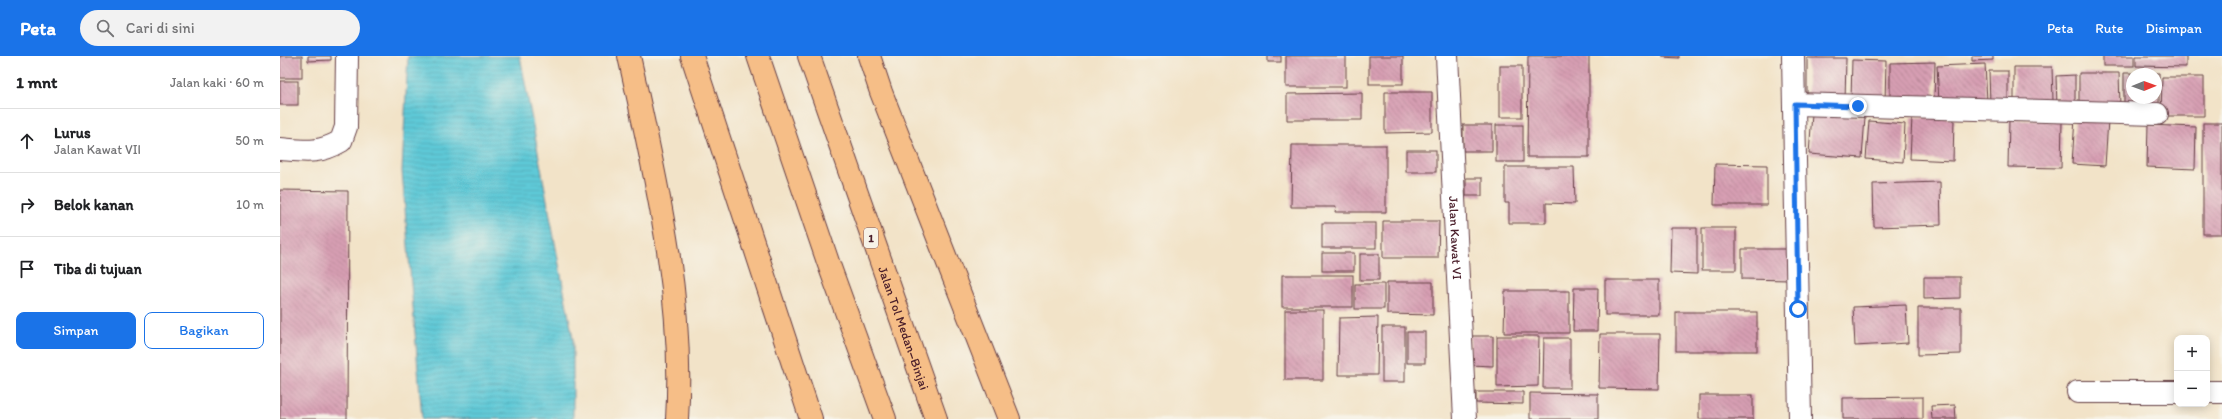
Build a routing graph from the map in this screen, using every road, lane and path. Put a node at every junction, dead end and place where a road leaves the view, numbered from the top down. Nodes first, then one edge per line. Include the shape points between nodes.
1 (347, 56) edge
2 (629, 56) edge
3 (692, 56) edge
4 (758, 56) edge
5 (809, 56) edge
6 (869, 56) edge
7 (1447, 56) edge
8 (1793, 56) edge
9 (1795, 104) junction
10 (2157, 114) dead end
11 (280, 149) edge
12 (2078, 392) dead end
13 (2174, 392) edge
14 (2210, 392) edge
15 (2222, 392) edge
16 (677, 419) edge
17 (811, 419) edge
18 (885, 419) edge
19 (936, 419) edge
20 (1009, 419) edge
21 (1465, 419) edge
22 (1800, 419) edge

1 - 11 street via 346,127 341,141 318,151
2 - 16 highway via 656,182 674,298 678,346
3 - 17 highway
4 - 18 highway via 825,254
5 - 19 highway, Jalan Tol Medan–Binjai / 1
6 - 20 highway
7 - 21 street, Jalan Kawat VI
8 - 9 street
9 - 10 street
9 - 22 street
12 - 13 street
14 - 15 street

